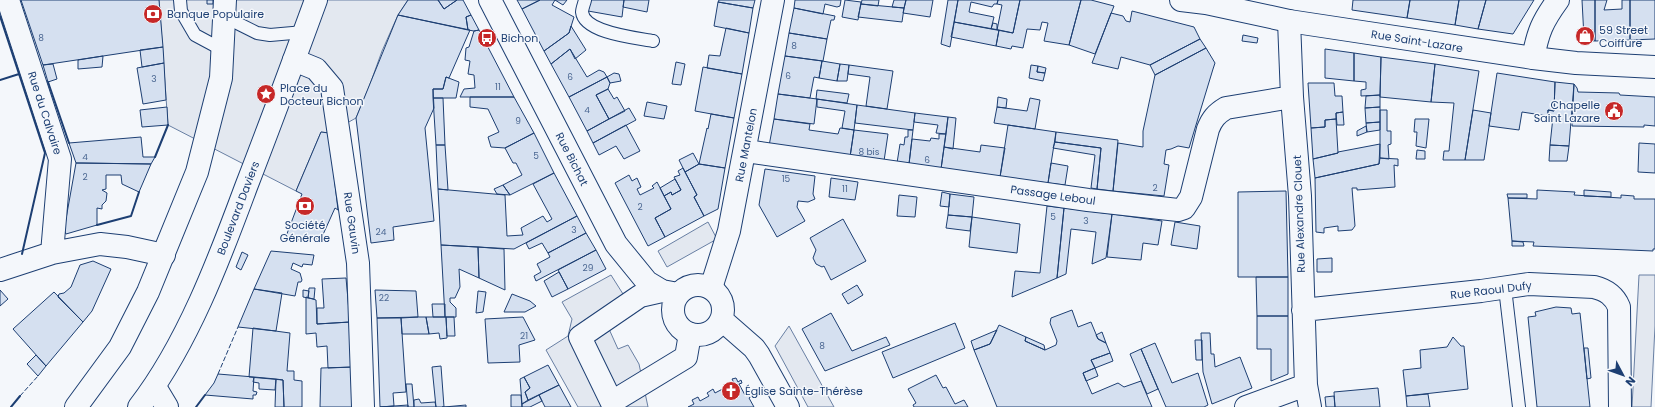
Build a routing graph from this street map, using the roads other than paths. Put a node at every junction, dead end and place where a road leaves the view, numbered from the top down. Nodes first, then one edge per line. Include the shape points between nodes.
1 (8, 0) edge
2 (180, 0) edge
3 (316, 0) edge
4 (490, 0) edge
5 (585, 0) edge
6 (773, 0) edge
7 (1180, 0) edge
8 (1558, 0) edge
9 (1207, 2) edge
10 (225, 9) edge
11 (1290, 21) junction
12 (304, 32) junction
13 (653, 41) dead end
14 (223, 50) junction
15 (1533, 58) junction
16 (294, 60) junction
17 (1655, 67) edge
18 (1292, 97) junction
19 (746, 151) junction
20 (52, 253) junction
21 (164, 255) junction
22 (0, 270) edge
23 (711, 288) junction
24 (1505, 288) junction
25 (670, 292) junction
26 (1303, 310) junction
27 (722, 320) junction
28 (690, 334) junction
29 (1306, 385) junction
30 (155, 387) junction
31 (613, 404) edge
32 (76, 407) edge
33 (139, 407) edge
34 (167, 407) edge
35 (363, 407) edge
36 (788, 407) edge
37 (1246, 407) edge
38 (1310, 407) edge
39 (1519, 407) edge
40 (1620, 407) edge

1 - 20 street, Rue du Calvaire via 60,159
2 - 14 lane via 180,11 195,35
3 - 12 street, Boulevard Daviers
4 - 25 street, Rue Bichat via 616,244 647,282
5 - 13 lane via 582,11 589,23 605,32
6 - 19 street, Rue Mantelon
7 - 9 street, Rue Saint-Lazare
8 - 15 street via 1544,19 1537,36
9 - 11 street, Rue Saint-Lazare
10 - 12 lane via 257,33 270,35
10 - 14 street
11 - 15 street, Rue Saint-Lazare
11 - 18 street, Rue Alexandre Clouet
12 - 16 street, Boulevard Daviers
14 - 21 street via 221,78 197,172
15 - 17 street, Rue Saint-Lazare
16 - 30 street, Boulevard Daviers via 223,249 190,322
16 - 35 street, Rue Gauvin via 316,69 332,88 358,263
18 - 19 street, Passage Leboul via 1226,108 1218,113 1208,129 1191,197 1184,208 1178,210 1088,200
18 - 26 street, Rue Alexandre Clouet via 1300,196
19 - 23 street, Rue Mantelon via 730,231
20 - 21 street via 109,244
20 - 22 street
21 - 32 street via 120,347
23 - 25 street via 698,285
23 - 27 street via 722,301
24 - 26 street, Rue Raoul Dufy
24 - 39 lane
24 - 40 street, Rue Raoul Dufy via 1529,284 1594,287 1611,294 1620,314
25 - 28 street via 677,324
25 - 31 street via 640,296 580,337
26 - 29 street, Rue Alexandre Clouet
27 - 28 street via 713,331 698,336
27 - 36 street via 754,348
28 - 31 street via 686,357
29 - 37 street
29 - 38 street, Rue Alexandre Clouet
30 - 33 street, Boulevard Daviers
30 - 34 street

